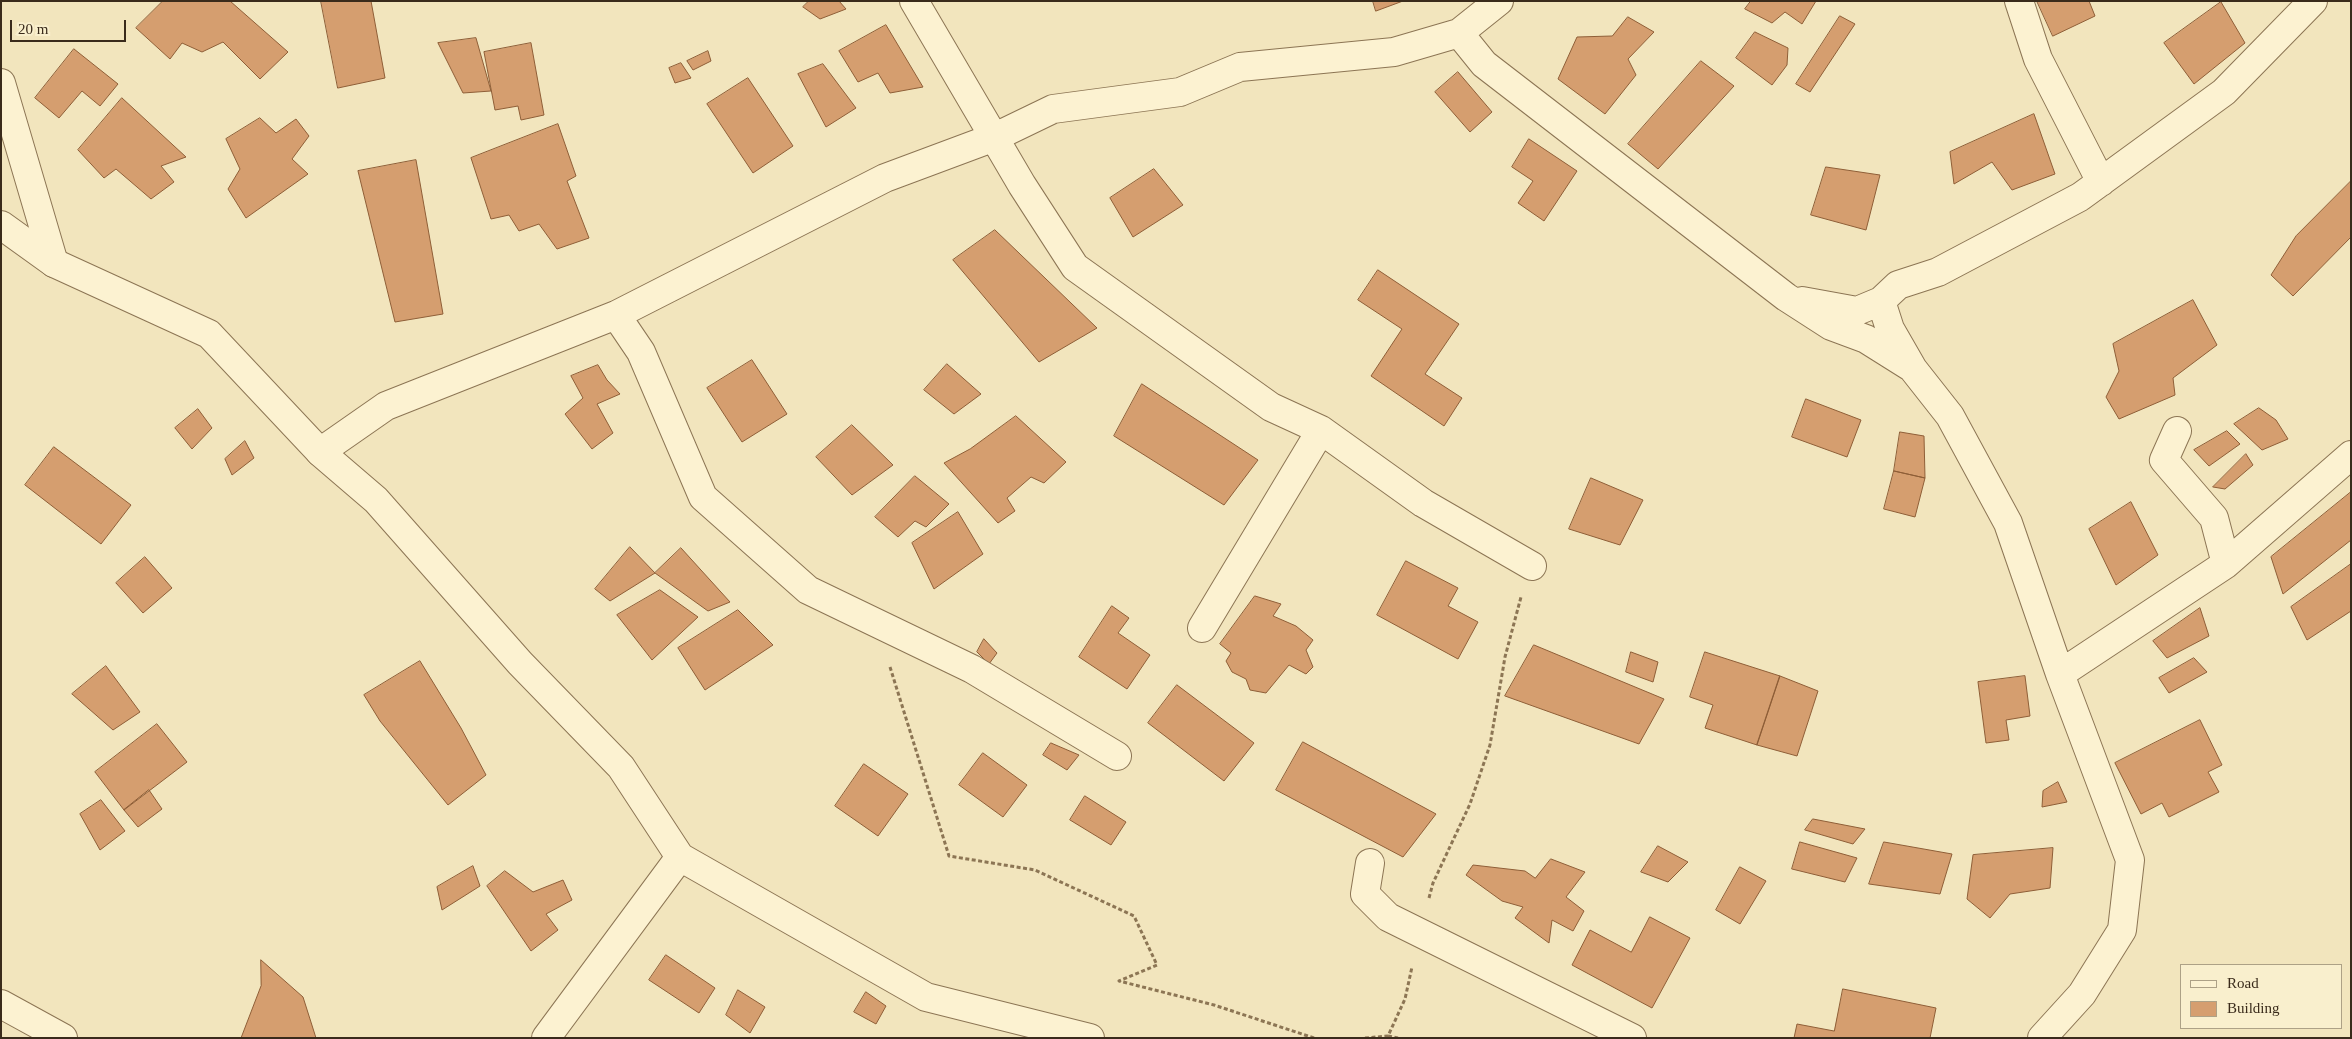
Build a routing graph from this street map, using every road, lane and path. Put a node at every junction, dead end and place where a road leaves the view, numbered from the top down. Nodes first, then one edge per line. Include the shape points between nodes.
1 (914, 1) edge
2 (1499, 1) edge
3 (2019, 1) edge
4 (2313, 1) edge
5 (1459, 32) junction
6 (1, 83) edge
7 (995, 137) junction
8 (2101, 182) junction
9 (1, 225) edge
10 (54, 263) junction
11 (1786, 298) junction
12 (1880, 301) junction
13 (616, 315) junction
14 (1913, 369) junction
15 (1321, 430) junction
16 (2177, 431) dead end
17 (320, 452) junction
18 (2351, 454) edge
19 (2226, 564) junction
20 (1532, 566) joint
21 (876, 622) junction
22 (1202, 628) dead end
23 (2060, 674) junction
24 (1117, 756) dead end
25 (680, 857) junction
26 (1370, 863) dead end
27 (1419, 932) junction
28 (1, 1004) edge
29 (1388, 1036) junction
30 (63, 1038) edge
31 (546, 1038) edge
32 (1090, 1038) edge
33 (1314, 1038) edge
34 (1365, 1038) edge
35 (1398, 1038) edge
36 (1632, 1038) edge
37 (2042, 1038) edge

1 - 7 street
2 - 5 street
3 - 8 street via 2038,59
4 - 8 street via 2224,92
5 - 7 street via 1394,52 1240,67 1180,92 1053,109
5 - 11 street via 1484,64
6 - 10 street
7 - 13 street via 885,178
7 - 15 street via 1075,267 1271,407
8 - 12 street via 1992,245 1938,272 1898,285
9 - 10 street
10 - 17 street via 209,334
11 - 12 street via 1857,311
11 - 14 street via 1831,326 1866,338
12 - 14 street via 1890,329
13 - 17 street via 386,406
13 - 21 street via 641,352 703,497 808,590
14 - 23 street via 1950,416 2008,523
15 - 20 street via 1423,503
15 - 22 street
16 - 19 street via 2164,460 2214,518
17 - 25 street via 376,500 520,663 621,767
18 - 19 street
19 - 23 street
20 - 27 path via 1504,657 1490,745 1470,804 1433,883
21 - 24 street via 972,669
21 - 33 path via 949,856 1034,870 1134,916 1157,965 1119,982 1214,1005
23 - 37 street via 2130,860 2122,930 2082,994
25 - 31 street
25 - 32 street via 926,997
26 - 27 street via 1365,894 1388,917
27 - 29 path via 1405,999
27 - 36 street
28 - 30 street
29 - 34 path
29 - 35 path

